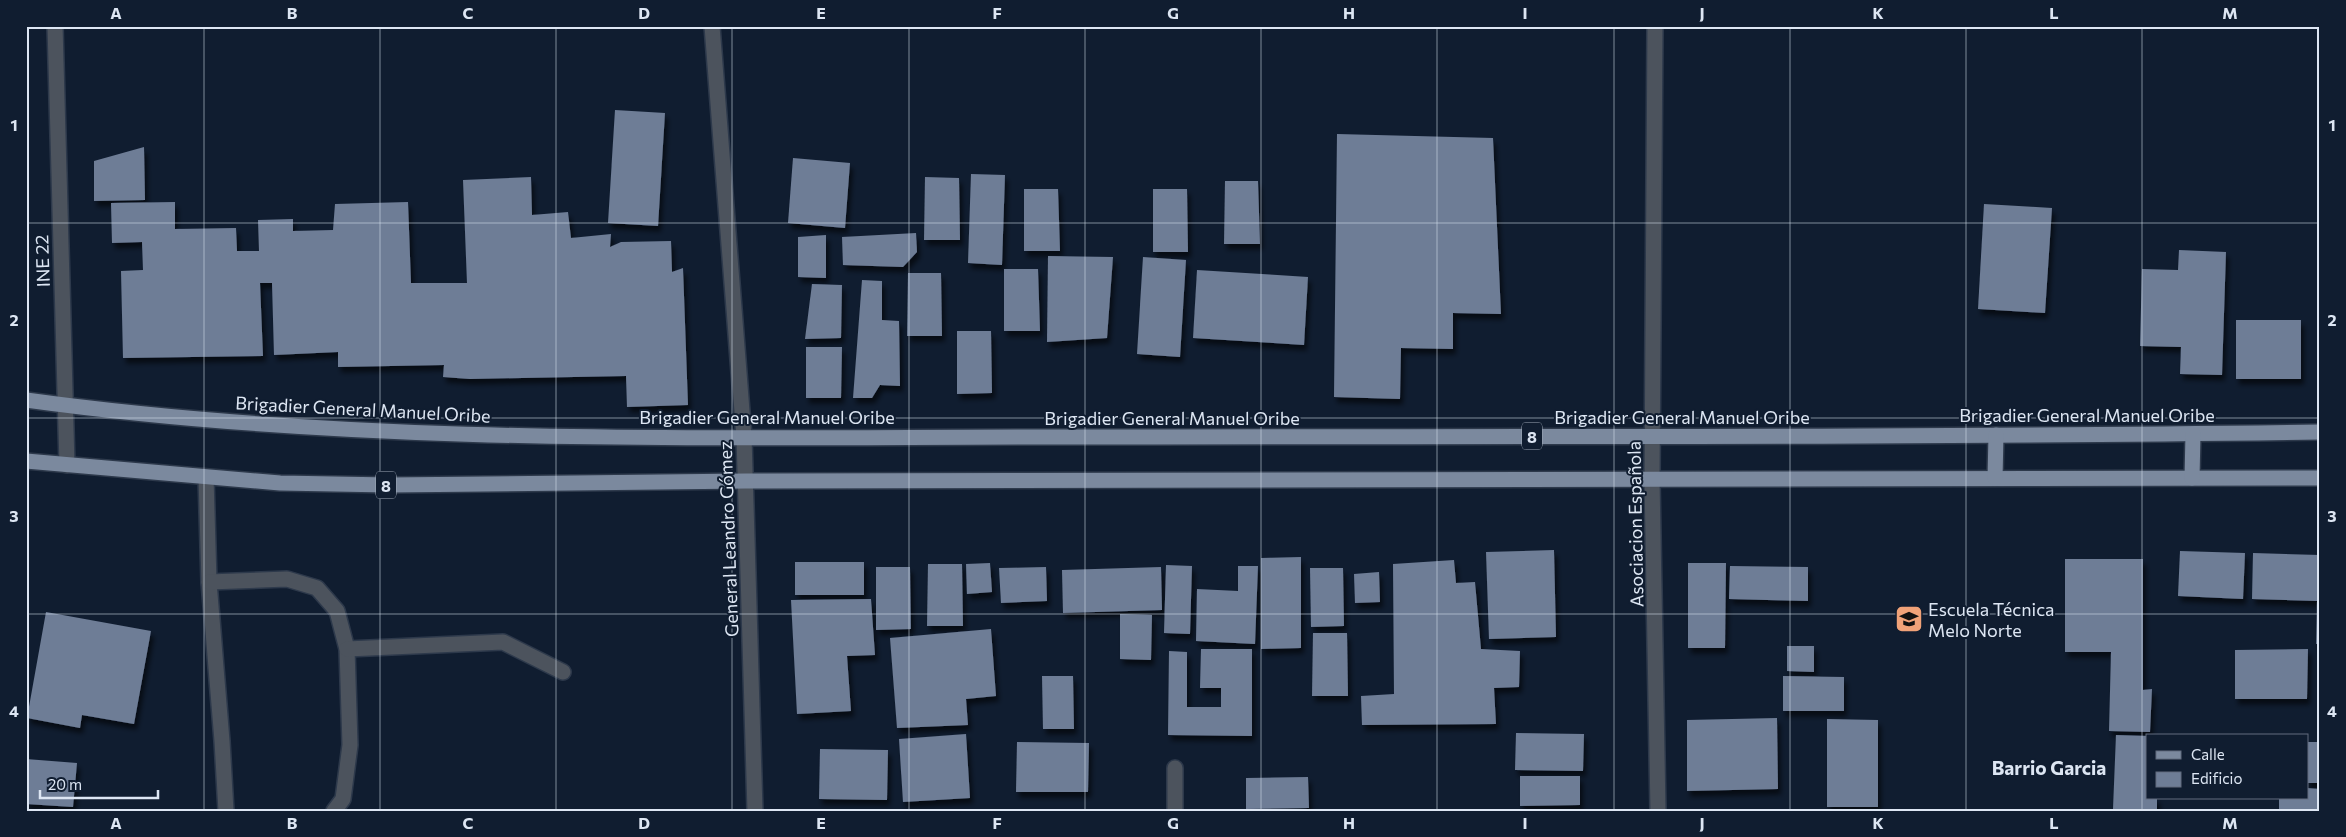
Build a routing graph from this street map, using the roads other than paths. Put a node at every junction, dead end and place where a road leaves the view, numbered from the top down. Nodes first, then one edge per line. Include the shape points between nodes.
1 (54, 26) edge
2 (712, 26) edge
3 (1656, 26) edge
4 (26, 400) edge
5 (65, 404) junction
6 (2320, 432) edge
7 (2192, 434) junction
8 (1996, 435) junction
9 (1652, 436) junction
10 (744, 437) junction
11 (26, 461) edge
12 (67, 465) junction
13 (206, 477) junction
14 (1995, 478) junction
15 (2192, 478) junction
16 (2320, 478) edge
17 (1652, 480) junction
18 (746, 481) junction
19 (209, 582) junction
20 (346, 649) junction
21 (564, 672) dead end
22 (1175, 768) dead end
23 (226, 811) edge
24 (334, 811) edge
25 (755, 811) edge
26 (1175, 811) edge
27 (1658, 811) edge

1 - 5 street, INE 22
2 - 10 street, General Leandro Gómez
3 - 9 street, Asociacion Española
4 - 5 main road, Brigadier General Manuel Oribe / 8
5 - 10 main road, Brigadier General Manuel Oribe / 8 via 197,420 452,434
5 - 12 street, INE 22
6 - 7 main road, Brigadier General Manuel Oribe / 8
7 - 8 main road, Brigadier General Manuel Oribe / 8
7 - 15 main road
8 - 9 main road, Brigadier General Manuel Oribe / 8
8 - 14 main road
9 - 10 main road, Brigadier General Manuel Oribe / 8
9 - 17 street, Asociacion Española
10 - 18 street, General Leandro Gómez
11 - 12 main road, 8
12 - 13 main road, 8
13 - 18 main road, 8 via 280,483 389,485
13 - 19 street
14 - 15 main road, 8
14 - 17 main road, 8
15 - 16 main road, 8
17 - 18 main road, 8
17 - 27 street, Asociacion Española
18 - 25 street, General Leandro Gómez
19 - 20 street via 287,579 318,588 338,612
19 - 23 street
20 - 21 street via 503,642
20 - 24 street via 350,745 343,799
22 - 26 street

